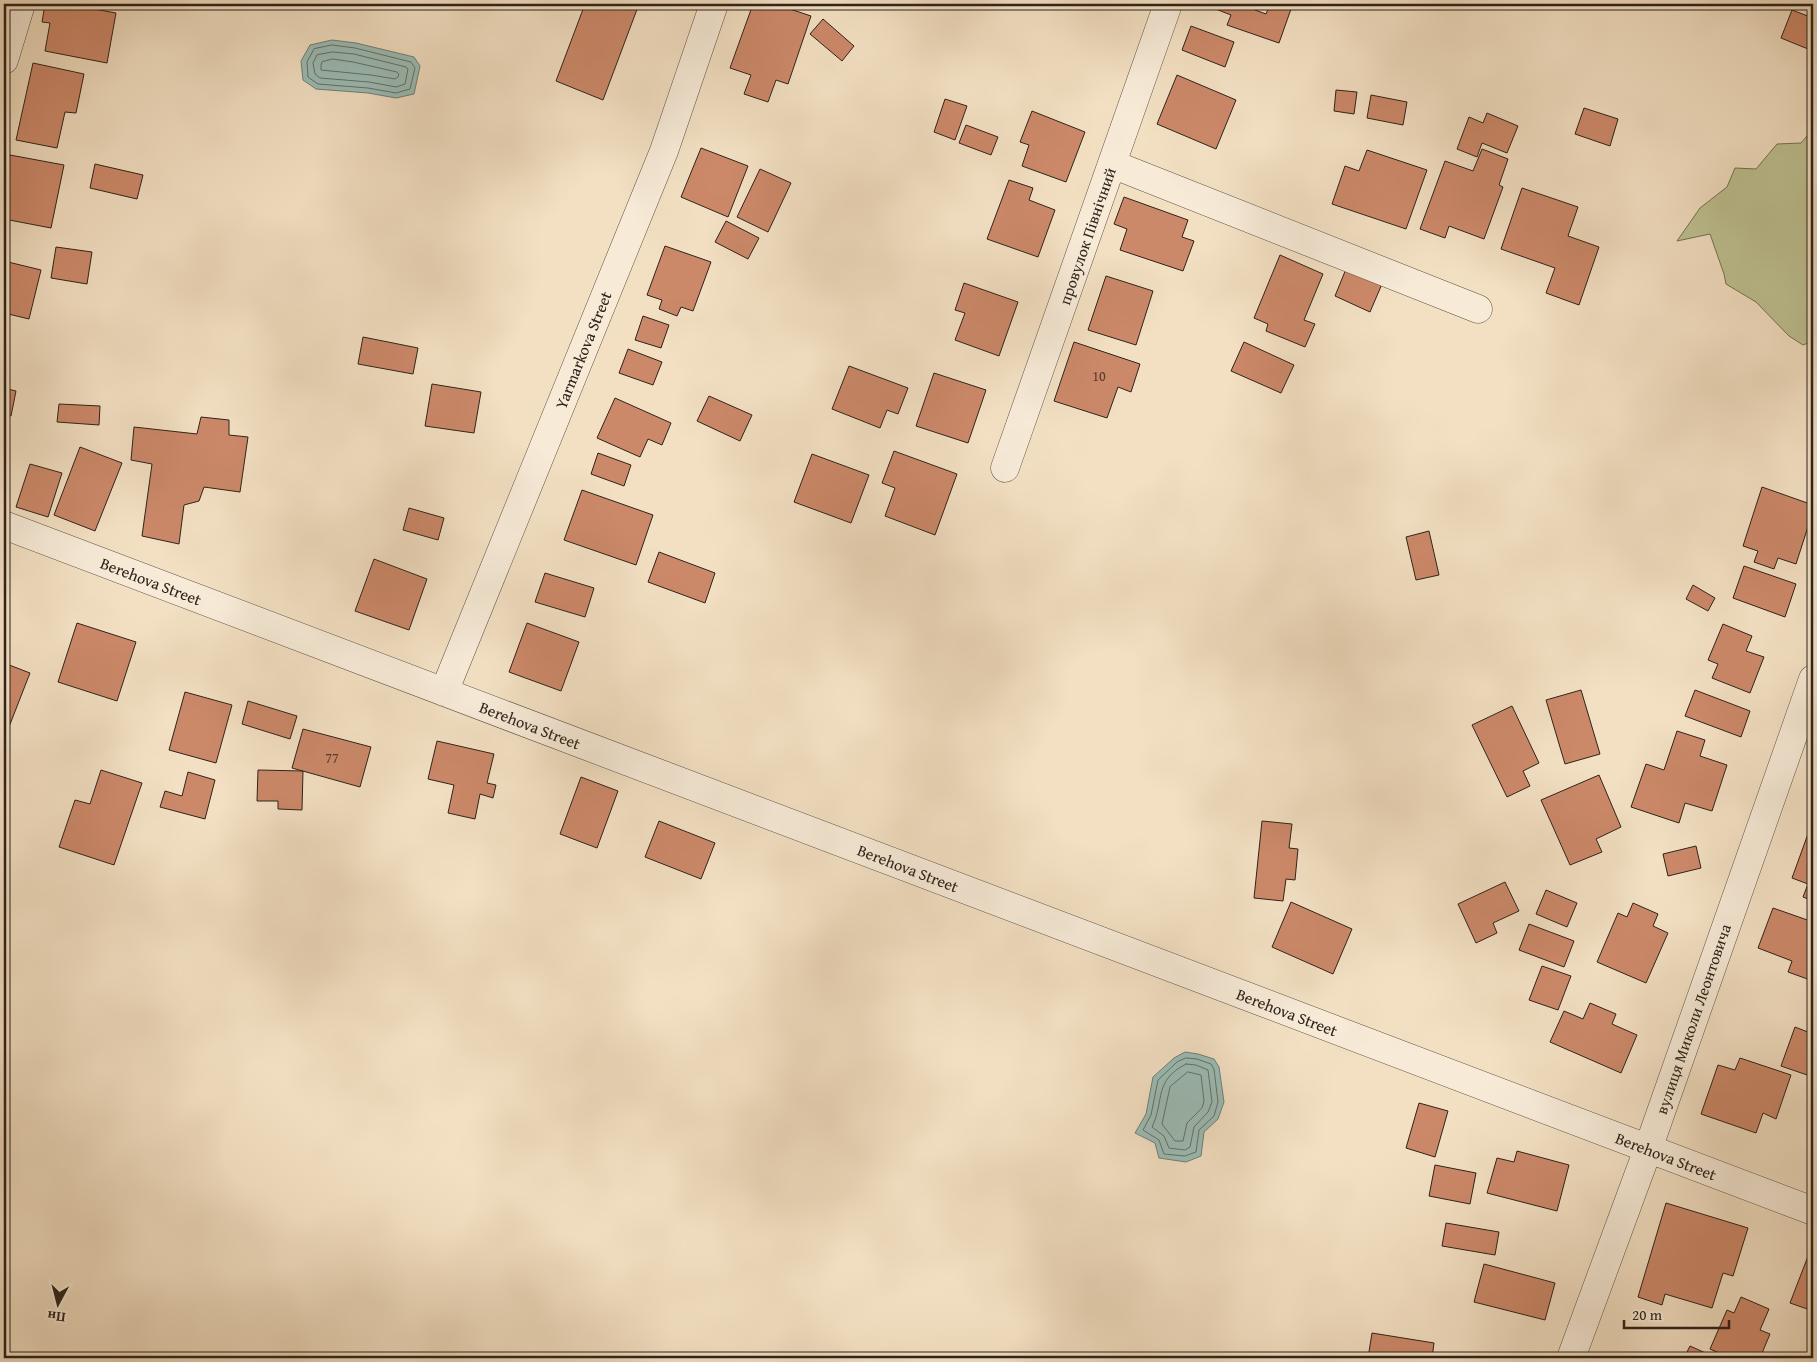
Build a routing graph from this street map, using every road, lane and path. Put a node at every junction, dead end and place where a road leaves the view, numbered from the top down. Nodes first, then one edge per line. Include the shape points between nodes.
1 (22, 4) edge
2 (714, 4) edge
3 (1168, 4) edge
4 (4, 60) edge
5 (1112, 164) junction
6 (1478, 309) dead end
7 (1005, 468) dead end
8 (4, 525) edge
9 (1813, 679) edge
10 (444, 692) junction
11 (1648, 1149) junction
12 (1813, 1211) edge
13 (1571, 1358) edge

1 - 4 street
2 - 10 street, Yarmarkova Street via 664,151
3 - 5 street, провулок Північний
5 - 6 street
5 - 7 street, провулок Північний
8 - 10 street, Berehova Street
9 - 11 street, вулиця Миколи Леонтовича
10 - 11 street, Berehova Street
11 - 12 street, Berehova Street
11 - 13 street, вулиця Миколи Леонтовича

